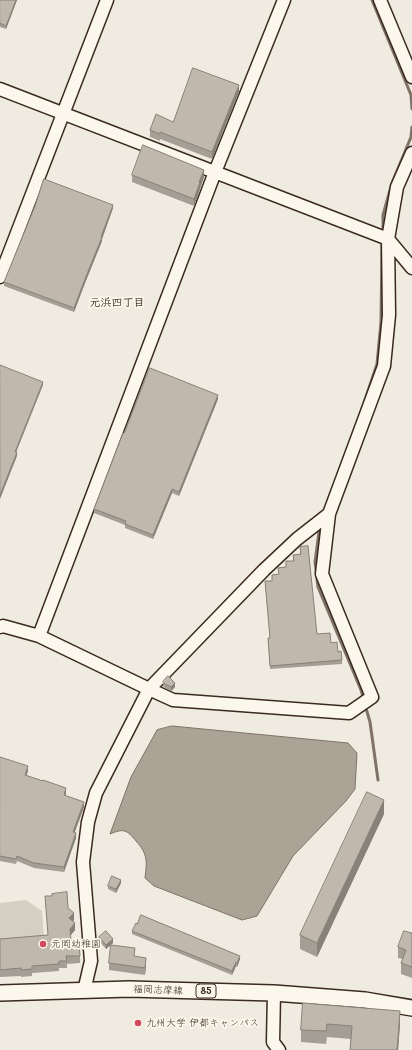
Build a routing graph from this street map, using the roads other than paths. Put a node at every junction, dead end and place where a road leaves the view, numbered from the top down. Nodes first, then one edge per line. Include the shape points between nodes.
1 (107, 0) edge
2 (284, 0) edge
3 (380, 0) edge
4 (412, 77) edge
5 (0, 89) edge
6 (63, 113) junction
7 (412, 153) edge
8 (215, 172) junction
9 (384, 237) junction
10 (412, 268) edge
11 (0, 277) edge
12 (329, 514) junction
13 (0, 627) edge
14 (39, 636) junction
15 (148, 689) junction
16 (84, 991) junction
17 (0, 993) edge
18 (274, 993) junction
19 (412, 1008) edge
20 (279, 1050) edge

1 - 6 street
2 - 8 street
3 - 4 street
5 - 6 street
6 - 8 street
6 - 11 street
7 - 9 street via 397,188
8 - 9 street
8 - 14 street
9 - 10 street
9 - 12 street via 389,315 384,366
12 - 15 street via 264,570
12 - 15 street via 322,574 372,697 349,713 173,700
13 - 14 street
14 - 15 street
15 - 16 street via 96,793 88,822 83,862 91,961
16 - 17 main road, 福岡志摩線 / 85
16 - 18 main road, 福岡志摩線 / 85 via 129,989
18 - 19 main road, 福岡志摩線 / 85 via 365,1000
18 - 20 street via 273,1042

